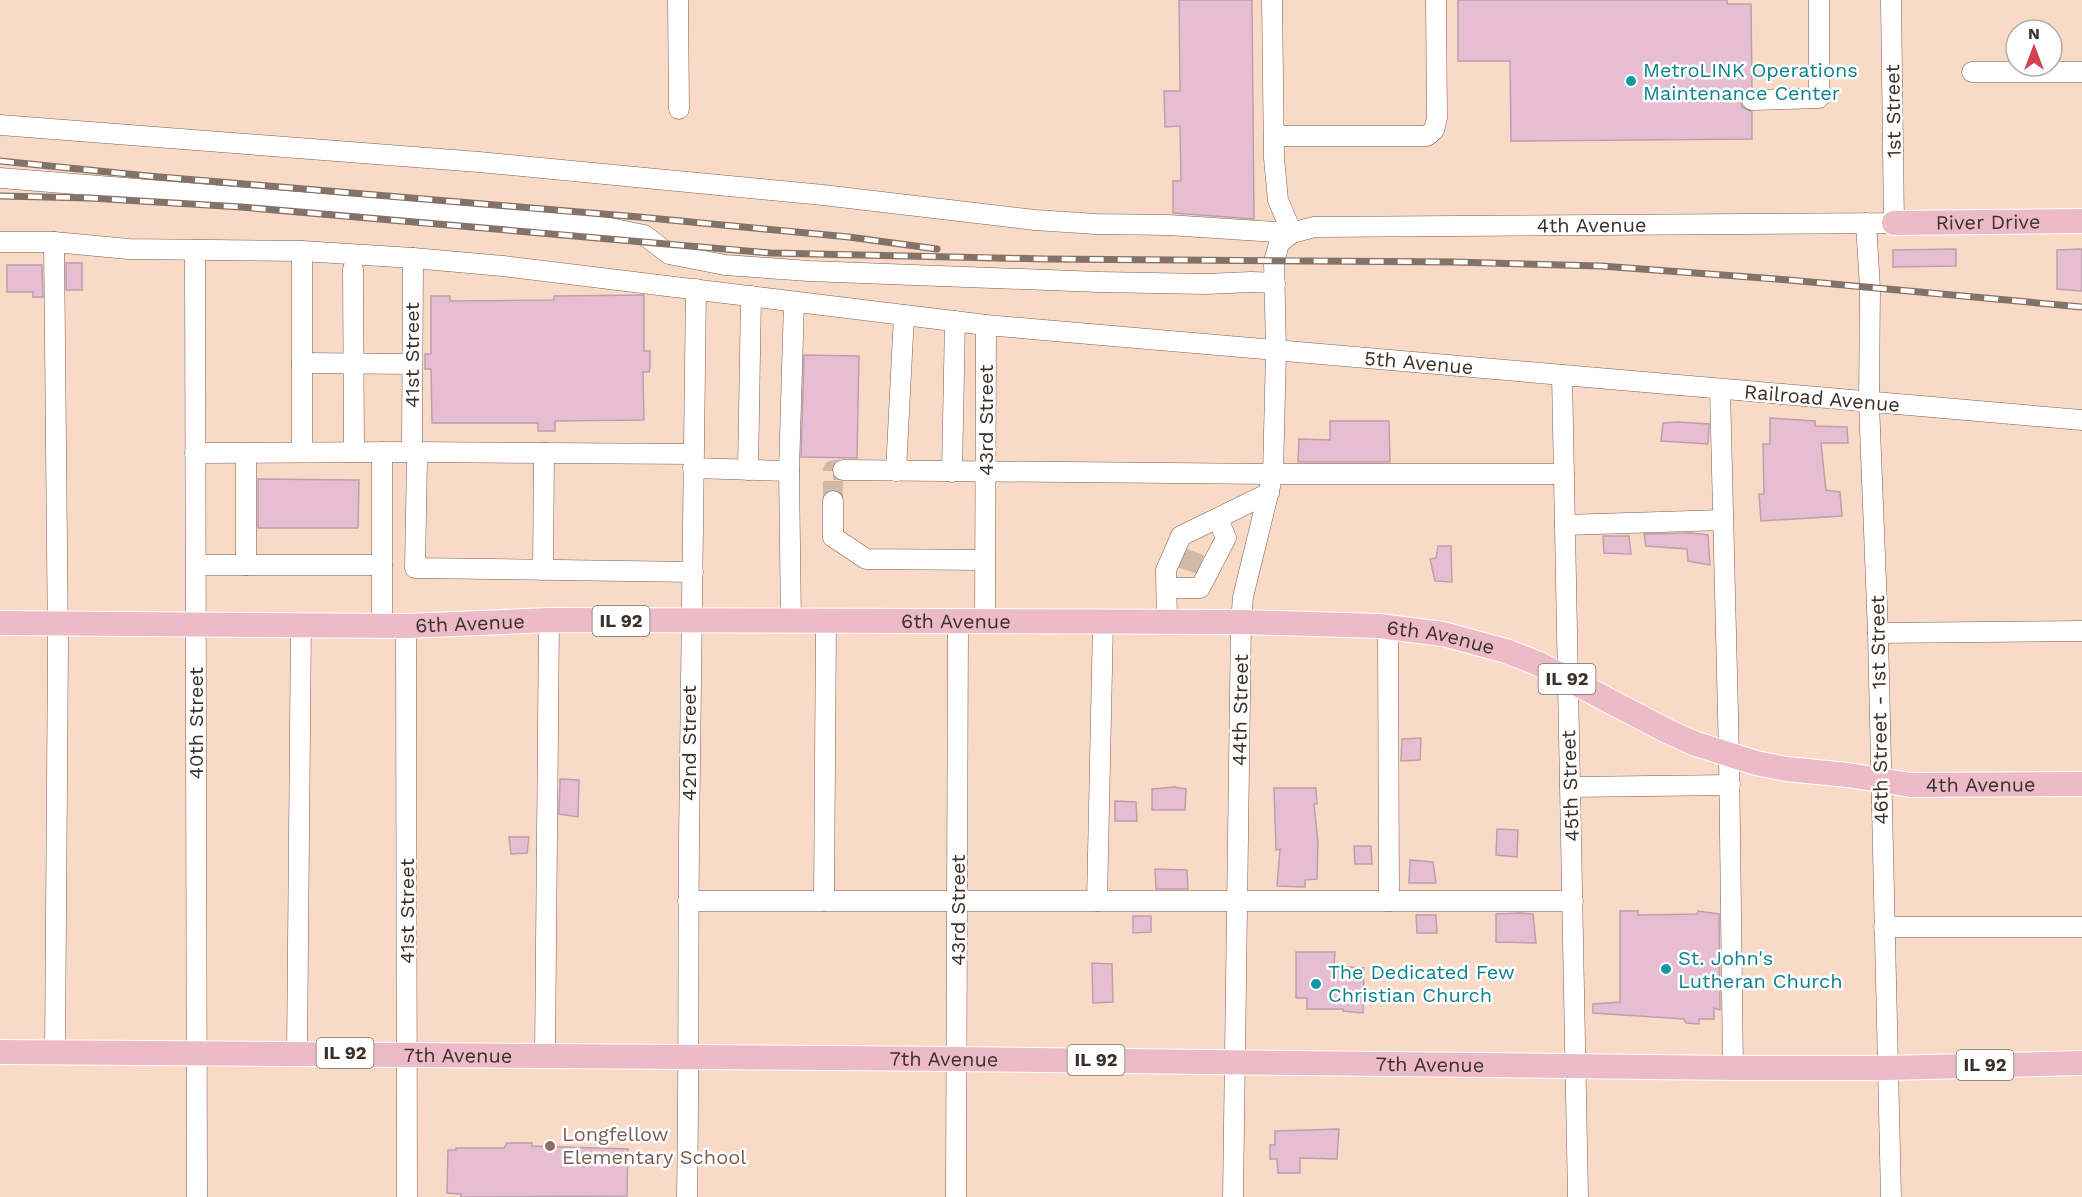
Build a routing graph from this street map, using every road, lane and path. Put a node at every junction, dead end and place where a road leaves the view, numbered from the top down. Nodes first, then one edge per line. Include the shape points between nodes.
1 (678, 0) edge
2 (1272, 0) edge
3 (1436, 0) edge
4 (1819, 0) edge
5 (1891, 0) edge
6 (1972, 72) dead end
7 (2082, 72) edge
8 (1752, 100) dead end
9 (679, 109) dead end
10 (0, 125) edge
11 (1274, 136) junction
12 (0, 178) edge
13 (2082, 221) edge
14 (1866, 223) junction
15 (1894, 223) junction
16 (1292, 233) junction
17 (0, 242) edge
18 (54, 243) junction
19 (195, 250) junction
20 (302, 251) junction
21 (413, 258) junction
22 (353, 269) dead end
23 (1275, 283) junction
24 (696, 289) junction
25 (751, 296) junction
26 (794, 302) junction
27 (904, 315) junction
28 (956, 321) junction
29 (986, 325) junction
30 (1276, 351) junction
31 (302, 363) junction
32 (354, 364) junction
33 (412, 364) junction
34 (1563, 375) junction
35 (1720, 389) junction
36 (1869, 403) junction
37 (2082, 420) edge
38 (302, 452) junction
39 (354, 452) junction
40 (382, 452) junction
41 (412, 452) junction
42 (195, 453) junction
43 (246, 453) junction
44 (544, 453) junction
45 (693, 461) junction
46 (748, 470) junction
47 (789, 471) junction
48 (843, 471) dead end
49 (896, 471) junction
50 (952, 472) junction
51 (986, 472) junction
52 (1564, 474) junction
53 (1271, 484) junction
54 (833, 501) tunnel mouth
55 (1218, 519) junction
56 (1723, 520) junction
57 (1565, 525) junction
58 (1226, 538) junction
59 (1253, 556) junction
60 (986, 560) junction
61 (196, 565) junction
62 (246, 565) junction
63 (382, 565) junction
64 (543, 570) junction
65 (693, 572) junction
66 (1168, 588) junction
67 (549, 620) junction
68 (691, 621) junction
69 (791, 622) junction
70 (826, 622) junction
71 (958, 622) junction
72 (1241, 622) junction
73 (0, 623) edge
74 (986, 623) junction
75 (1103, 623) junction
76 (1167, 623) junction
77 (301, 624) junction
78 (58, 625) junction
79 (196, 625) junction
80 (382, 625) junction
81 (406, 626) junction
82 (1388, 627) junction
83 (2082, 631) edge
84 (1878, 633) junction
85 (1568, 679) junction
86 (1730, 755) junction
87 (1881, 780) junction
88 (2082, 784) edge
89 (1730, 785) junction
90 (1571, 787) junction
91 (688, 901) junction
92 (824, 901) junction
93 (1097, 901) junction
94 (1238, 901) junction
95 (1389, 901) junction
96 (1573, 901) junction
97 (958, 902) junction
98 (1884, 927) junction
99 (2082, 927) edge
100 (0, 1052) edge
101 (55, 1052) junction
102 (195, 1052) junction
103 (297, 1053) junction
104 (407, 1053) junction
105 (545, 1056) junction
106 (689, 1057) junction
107 (957, 1059) junction
108 (1234, 1062) junction
109 (2082, 1063) edge
110 (1576, 1065) junction
111 (1733, 1068) junction
112 (1888, 1068) junction
113 (197, 1197) edge
114 (406, 1197) edge
115 (687, 1197) edge
116 (956, 1197) edge
117 (1233, 1197) edge
118 (1578, 1197) edge
119 (1891, 1197) edge

1 - 9 street
2 - 11 street
3 - 11 street via 1437,118 1434,130 1427,136
4 - 8 street via 1819,98
5 - 15 street, 1st Street
6 - 7 street
10 - 16 street, 4th Avenue via 479,162 1035,220
11 - 16 street via 1278,200
12 - 23 street via 623,229 644,235 669,254 725,265 1099,282
13 - 15 main road, River Drive
14 - 15 street, 4th Avenue
14 - 16 street, 4th Avenue via 1314,227
14 - 36 street, 46th Street - 1st Street
16 - 23 street, 44th Street via 1276,253
17 - 18 street, 5th Avenue
18 - 19 street, 5th Avenue
18 - 78 street
19 - 20 street, 5th Avenue
19 - 42 street, 40th Street
20 - 21 street, 5th Avenue
20 - 31 street
21 - 24 street, 5th Avenue
21 - 33 street, 41st Street
22 - 32 street
23 - 30 street, 44th Street
24 - 25 street, 5th Avenue
24 - 45 street, 42nd Street
25 - 26 street, 5th Avenue
25 - 46 street
26 - 27 street, 5th Avenue
26 - 47 street
27 - 28 street, 5th Avenue
27 - 49 street
28 - 29 street, 5th Avenue
28 - 50 street
29 - 30 street, 5th Avenue
29 - 51 street, 43rd Street
30 - 34 street, 5th Avenue
30 - 53 street, 44th Street
31 - 32 street
31 - 38 street
32 - 33 street
32 - 39 street
33 - 41 street, 41st Street
34 - 35 street, Railroad Avenue
34 - 52 street, 45th Street
35 - 36 street, Railroad Avenue
35 - 56 street
36 - 37 street, Railroad Avenue
36 - 84 street, 46th Street - 1st Street
38 - 39 street
38 - 43 street
39 - 40 street
40 - 41 street
40 - 63 street
41 - 44 street
41 - 64 street, 41st Street via 417,459 415,568
42 - 43 street
42 - 61 street, 40th Street
43 - 62 street
44 - 45 street
44 - 64 street
45 - 46 street
45 - 65 street, 42nd Street
46 - 47 street
47 - 69 street
48 - 49 street
49 - 50 street
50 - 51 street
51 - 53 street
51 - 60 street, 43rd Street
52 - 53 street
52 - 57 street, 45th Street
53 - 55 street
53 - 59 street, 44th Street
54 - 60 street via 833,537 866,559
55 - 58 street
55 - 66 street via 1181,536 1177,556 1166,570
56 - 57 street
56 - 86 street
57 - 85 street, 45th Street
58 - 59 street
58 - 66 street via 1206,566 1200,588
59 - 72 street, 44th Street
60 - 74 street, 43rd Street
61 - 62 street
61 - 79 street, 40th Street
62 - 63 street
63 - 80 street
64 - 65 street
65 - 68 street, 42nd Street
66 - 76 street
67 - 68 main road, 6th Avenue / IL 92
67 - 81 main road, 6th Avenue / IL 92
67 - 105 street
68 - 69 main road, 6th Avenue / IL 92
68 - 91 street, 42nd Street
69 - 70 main road, 6th Avenue / IL 92
70 - 71 main road, 6th Avenue / IL 92
70 - 92 street
71 - 74 main road, 6th Avenue / IL 92
71 - 97 street, 43rd Street
72 - 76 main road, 6th Avenue / IL 92
72 - 82 main road, 6th Avenue / IL 92
72 - 94 street, 44th Street
73 - 78 main road, 6th Avenue / IL 92
74 - 75 main road, 6th Avenue / IL 92
75 - 76 main road, 6th Avenue / IL 92
75 - 93 street
77 - 79 main road, 6th Avenue / IL 92
77 - 80 main road, 6th Avenue / IL 92
77 - 103 street
78 - 79 main road, 6th Avenue / IL 92
78 - 101 street
79 - 102 street, 40th Street
80 - 81 main road, 6th Avenue / IL 92
81 - 104 street, 41st Street
82 - 85 main road, 6th Avenue / IL 92 via 1443,634 1506,651
82 - 95 street
83 - 84 street
84 - 87 street, 46th Street - 1st Street
85 - 86 main road, 6th Avenue / IL 92 via 1667,731
85 - 90 street, 45th Street
86 - 87 main road, 6th Avenue / IL 92 via 1786,769
86 - 89 street
87 - 88 main road, 4th Avenue / IL 92 via 1911,785
87 - 98 street, 46th Street - 1st Street
89 - 90 street
89 - 111 street
90 - 96 street, 45th Street
91 - 92 street
91 - 106 street, 42nd Street
92 - 97 street
93 - 94 street
93 - 97 street
94 - 95 street
94 - 108 street, 44th Street
95 - 96 street
96 - 110 street, 45th Street
97 - 107 street, 43rd Street
98 - 99 street
98 - 112 street, 46th Street - 1st Street
100 - 101 main road, 7th Avenue / IL 92
101 - 102 main road, 7th Avenue / IL 92
102 - 103 main road, 7th Avenue / IL 92
102 - 113 street, 40th Street
103 - 104 main road, 7th Avenue / IL 92
104 - 105 main road, 7th Avenue / IL 92
104 - 114 street, 41st Street
105 - 106 main road, 7th Avenue / IL 92
106 - 107 main road, 7th Avenue / IL 92
106 - 115 street, 42nd Street
107 - 108 main road, 7th Avenue / IL 92
107 - 116 street, 43rd Street
108 - 110 main road, 7th Avenue / IL 92
108 - 117 street, 44th Street
109 - 112 main road, IL 92
110 - 111 main road, 7th Avenue / IL 92
110 - 118 street, 45th Street
111 - 112 main road, 7th Avenue / IL 92
112 - 119 street, 46th Street - 1st Street

